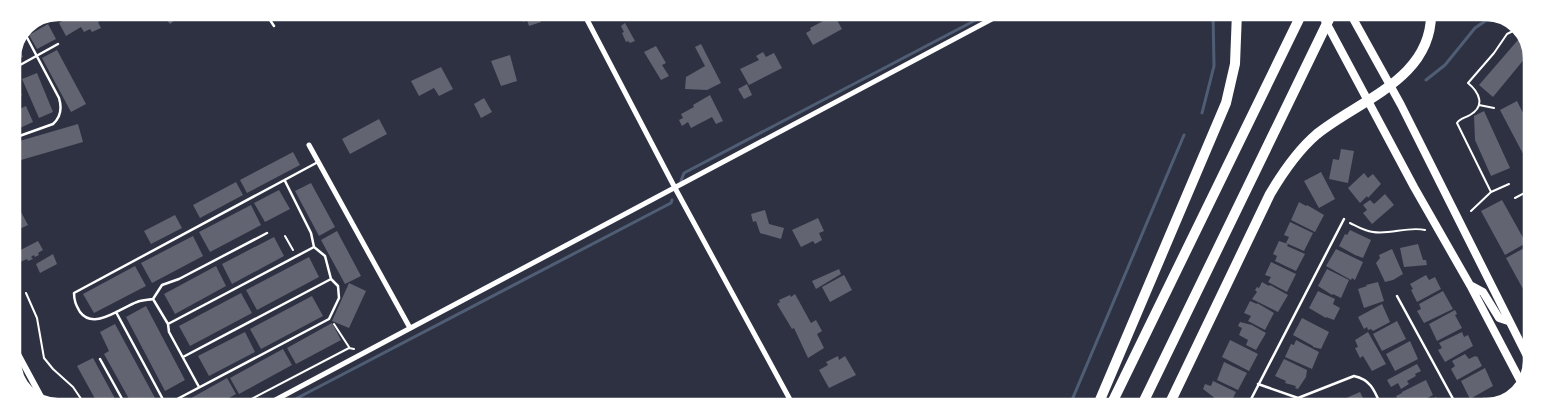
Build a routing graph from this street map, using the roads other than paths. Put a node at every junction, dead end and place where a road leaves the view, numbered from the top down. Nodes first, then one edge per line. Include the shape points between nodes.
1 (270, 20) edge
2 (587, 20) edge
3 (990, 20) edge
4 (1237, 20) edge
5 (1299, 20) edge
6 (1325, 20) edge
7 (1329, 20) edge
8 (1355, 20) edge
9 (1430, 20) edge
10 (274, 26) dead end
11 (26, 37) edge
12 (58, 44) dead end
13 (36, 55) junction
14 (20, 65) edge
15 (1390, 85) junction
16 (1368, 101) junction
17 (20, 136) edge
18 (309, 145) dead end
19 (318, 162) junction
20 (285, 181) junction
21 (675, 188) junction
22 (1344, 219) road end
23 (267, 233) dead end
24 (314, 247) junction
25 (332, 279) junction
26 (1470, 285) junction
27 (1397, 296) dead end
28 (153, 299) junction
29 (116, 312) junction
30 (1508, 321) junction
31 (168, 324) junction
32 (410, 328) junction
33 (1524, 351) edge
34 (183, 357) junction
35 (20, 358) edge
36 (100, 359) dead end
37 (1519, 379) edge
38 (1258, 384) junction
39 (199, 388) junction
40 (40, 394) edge
41 (122, 399) edge
42 (161, 399) edge
43 (178, 399) edge
44 (277, 399) edge
45 (790, 399) edge
46 (1100, 399) edge
47 (1114, 399) edge
48 (1144, 399) edge
49 (1172, 399) edge
50 (1251, 399) edge
51 (1377, 399) edge
52 (1453, 399) edge

1 - 10 lane
2 - 21 street
3 - 21 street
4 - 46 highway via 1235,64 1226,103
5 - 47 highway
6 - 16 main road
7 - 48 highway
8 - 15 main road
9 - 15 highway via 1426,45 1410,68
11 - 13 lane
12 - 13 lane
13 - 14 lane
13 - 17 lane via 59,98 60,115 54,124
15 - 16 highway
15 - 30 main road
16 - 26 main road
16 - 49 highway via 1316,135 1279,179
18 - 19 street
19 - 20 lane
19 - 32 street
20 - 24 lane via 311,233
20 - 29 lane via 74,293 77,308 89,319
21 - 32 street
21 - 45 street
22 - 38 lane
23 - 28 lane via 162,286
24 - 25 lane via 325,256
24 - 31 lane
25 - 34 lane
25 - 39 lane via 338,286 339,298 329,319
26 - 30 main road via 1483,292 1499,318
26 - 37 main road
27 - 52 lane
28 - 29 lane
28 - 31 lane
29 - 42 lane
30 - 33 main road
31 - 34 lane
32 - 44 street
34 - 39 lane
35 - 40 street
36 - 41 lane
38 - 50 lane
38 - 51 lane via 1298,398 1354,376 1364,378
39 - 43 lane

